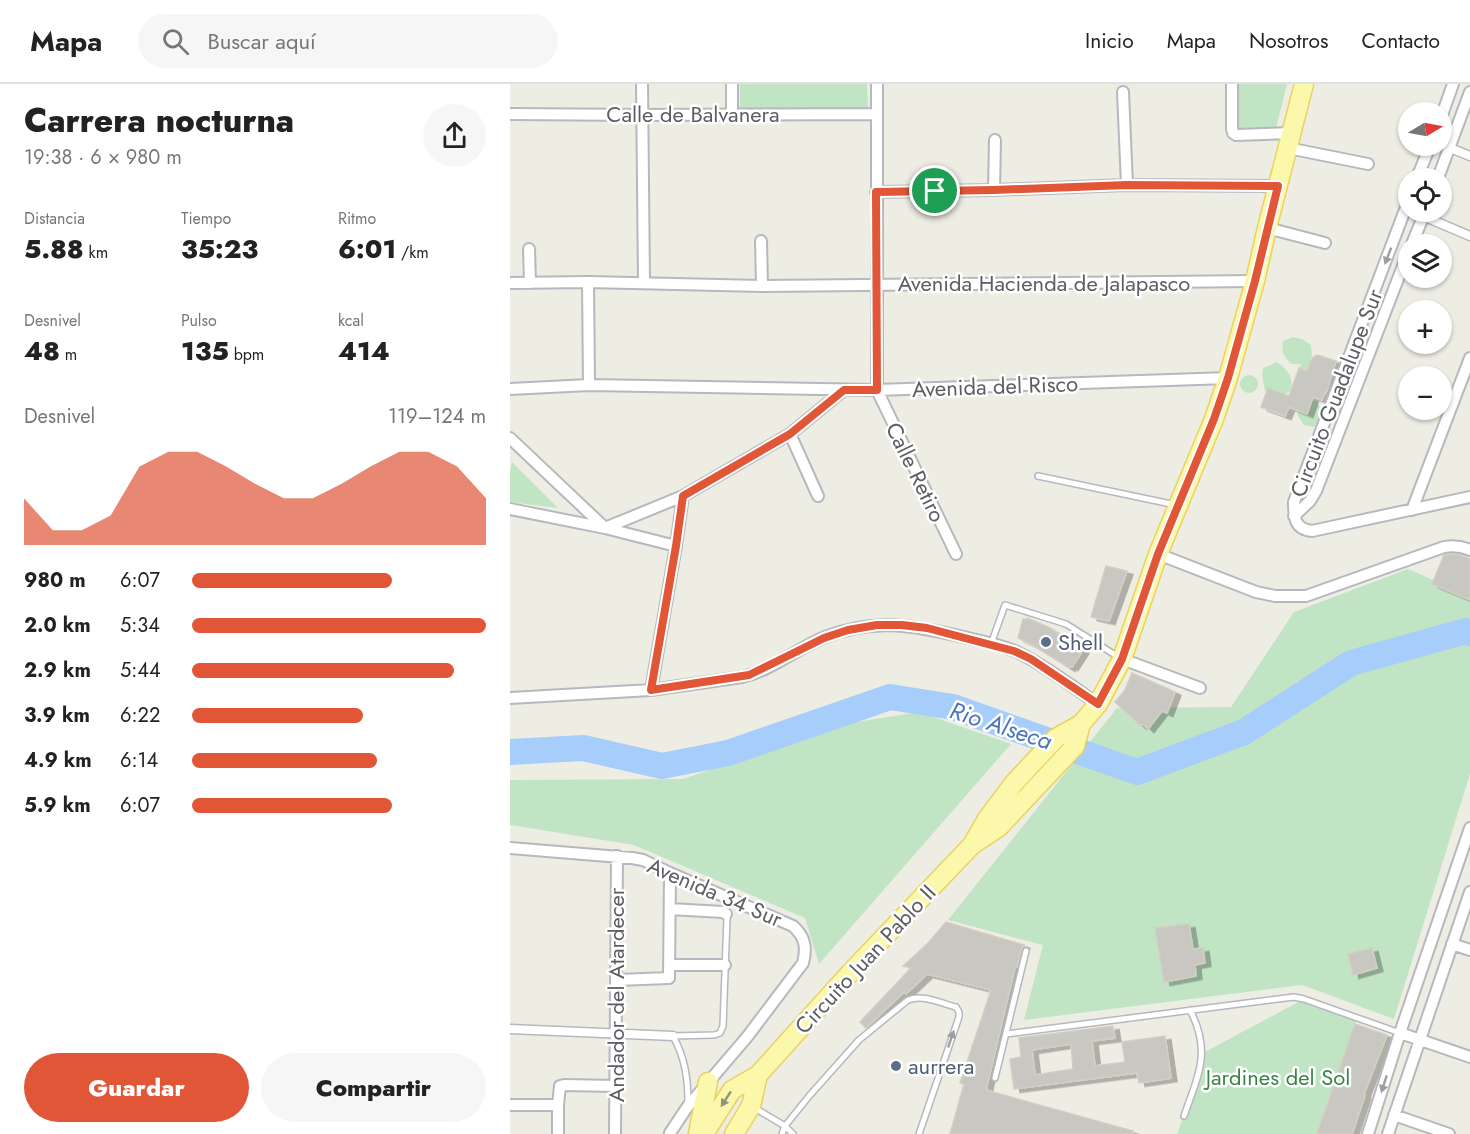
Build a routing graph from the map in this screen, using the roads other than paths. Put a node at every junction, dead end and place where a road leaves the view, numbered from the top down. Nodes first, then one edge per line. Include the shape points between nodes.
1 (642, 84) edge
2 (732, 84) edge
3 (877, 84) edge
4 (1232, 84) edge
5 (1304, 84) edge
6 (1454, 84) edge
7 (1123, 92) dead end
8 (1470, 92) edge
9 (1448, 98) junction
10 (1447, 102) edge
11 (1466, 104) junction
12 (510, 114) edge
13 (732, 114) junction
14 (876, 114) junction
15 (642, 115) junction
16 (995, 140) dead end
17 (1290, 141) junction
18 (1452, 142) edge
19 (1452, 149) edge
20 (1470, 156) edge
21 (1368, 165) dead end
22 (1127, 185) junction
23 (1278, 186) junction
24 (994, 190) junction
25 (876, 192) junction
26 (1400, 222) edge
27 (1441, 222) edge
28 (1267, 228) junction
29 (1470, 236) edge
30 (761, 241) dead end
31 (1325, 243) dead end
32 (529, 249) dead end
33 (1398, 279) edge
34 (1255, 281) junction
35 (588, 282) junction
36 (510, 283) edge
37 (530, 283) junction
38 (644, 283) junction
39 (877, 284) junction
40 (762, 286) junction
41 (1369, 304) junction
42 (1386, 310) junction
43 (1470, 358) edge
44 (1228, 378) junction
45 (589, 385) junction
46 (510, 389) edge
47 (844, 390) junction
48 (877, 390) junction
49 (790, 434) junction
50 (510, 438) edge
51 (1038, 476) dead end
52 (683, 496) junction
53 (818, 496) dead end
54 (1470, 497) edge
55 (1177, 506) junction
56 (510, 509) edge
57 (1412, 510) junction
58 (1294, 516) junction
59 (605, 528) junction
60 (676, 546) junction
61 (1470, 550) edge
62 (956, 554) dead end
63 (1158, 554) junction
64 (991, 644) junction
65 (1122, 659) junction
66 (1200, 688) dead end
67 (651, 690) junction
68 (510, 698) edge
69 (1098, 704) junction
70 (1080, 724) junction
71 (1470, 828) edge
72 (972, 845) junction
73 (510, 848) edge
74 (617, 856) junction
75 (670, 873) junction
76 (1470, 892) edge
77 (670, 909) junction
78 (726, 914) joint
79 (1452, 944) junction
80 (1470, 950) edge
81 (1026, 951) dead end
82 (670, 965) junction
83 (725, 965) junction
84 (617, 980) junction
85 (1190, 1010) junction
86 (510, 1029) edge
87 (616, 1033) junction
88 (1400, 1033) junction
89 (1006, 1034) junction
90 (673, 1036) junction
91 (1419, 1040) junction
92 (1470, 1057) edge
93 (758, 1075) junction
94 (995, 1078) dead end
95 (708, 1082) junction
96 (616, 1086) junction
97 (510, 1105) edge
98 (558, 1105) junction
99 (688, 1106) junction
100 (751, 1106) junction
101 (1394, 1115) junction
102 (1184, 1116) dead end
103 (785, 1126) junction
104 (670, 1133) edge
105 (558, 1134) edge
106 (615, 1134) edge
107 (698, 1134) edge
108 (704, 1134) edge
109 (734, 1134) edge
110 (782, 1134) edge
111 (793, 1134) edge
112 (919, 1134) edge
113 (1368, 1134) edge
114 (1388, 1134) edge
115 (1449, 1134) edge

1 - 15 street
2 - 13 street
3 - 14 street
4 - 17 street via 1233,133
5 - 17 main road, Circuito Juan Pablo II
6 - 9 street
7 - 22 street
8 - 11 street
9 - 10 street
9 - 11 street
11 - 18 street
12 - 15 street, Calle de Balvanera
13 - 14 street, Calle de Balvanera
13 - 15 street, Calle de Balvanera
14 - 25 street
15 - 38 street
16 - 24 street
17 - 21 street
17 - 23 main road, Circuito Juan Pablo II
19 - 20 street
22 - 23 street
22 - 24 street
23 - 28 main road, Circuito Juan Pablo II
24 - 25 street
25 - 39 street
26 -> 41 street, Circuito Guadalupe Sur
27 - 29 street
28 - 31 street
28 - 34 main road, Circuito Juan Pablo II
30 - 40 street
32 - 37 street
33 - 42 street, Circuito Guadalupe Sur
34 - 39 street, Avenida Hacienda de Jalapasco
34 - 44 main road, Circuito Juan Pablo II
35 - 37 street, Avenida Hacienda de Jalapasco
35 - 38 street, Avenida Hacienda de Jalapasco
35 - 45 street
36 - 37 street, Avenida Hacienda de Jalapasco
38 - 40 street, Avenida Hacienda de Jalapasco
39 - 40 street, Avenida Hacienda de Jalapasco
39 - 48 street
41 - 42 street
41 - 58 street, Circuito Guadalupe Sur via 1294,502
42 - 58 street, Circuito Guadalupe Sur via 1316,491
43 - 57 street
44 - 48 street, Avenida del Risco
44 - 55 main road, Circuito Juan Pablo II
45 - 46 street, Avenida del Risco
45 - 47 street, Avenida del Risco
47 - 48 street, Avenida del Risco
47 - 49 street
48 - 62 street, Calle Retiro
49 - 52 street
49 - 53 street
50 - 59 street
51 - 55 lane
52 - 59 street
52 - 60 street
54 - 57 street
55 - 63 main road, Circuito Juan Pablo II
56 - 59 street
57 - 58 street via 1312,531 1301,528
59 - 60 street
60 - 67 street
61 - 63 street via 1444,547 1306,596 1292,597 1256,592
63 - 65 main road, Circuito Juan Pablo II
64 - 65 lane via 1005,604 1066,624
64 - 67 street via 927,628 877,625 824,638 749,675
64 - 69 street via 1031,659
65 - 66 street
65 - 69 main road, Circuito Juan Pablo II
67 - 68 street
69 - 70 main road, Circuito Juan Pablo II
70 - 72 main road, Circuito Juan Pablo II via 1056,738 1014,783
70 - 72 main road, Circuito Juan Pablo II via 1075,746 999,826
71 - 88 street
72 - 93 main road, Circuito Juan Pablo II
73 - 74 street, Avenida 34 Sur
74 - 75 street, Avenida 34 Sur via 643,860
74 - 84 street, Andador del Atardecer
75 - 77 street
75 - 95 street, Avenida 34 Sur via 793,926 804,941 803,963
76 - 79 street
77 - 78 street
77 - 82 street
78 - 83 lane
79 - 80 street
79 - 91 street
81 - 89 lane
82 - 83 street
82 - 84 street via 669,978
83 - 90 lane via 720,1033
84 - 87 street, Andador del Atardecer
85 - 88 lane via 1294,997
85 - 89 lane
85 - 102 lane via 1202,1043 1201,1066
86 - 87 street
87 - 90 street
87 - 96 street, Andador del Atardecer
88 - 91 street
88 -> 113 street
89 - 94 lane
90 - 99 lane via 684,1059
91 - 92 street
91 - 101 street
93 - 100 main road, Circuito Juan Pablo II
93 -> 108 main road, Circuito Juan Pablo II via 732,1090
95 - 99 street
95 - 107 main road
96 - 98 street via 560,1086
96 - 106 street, Andador del Atardecer
97 - 98 street
98 - 105 street
99 - 104 street
100 - 103 lane
100 - 109 main road, Circuito Juan Pablo II
101 - 114 street
101 - 115 street
103 - 110 lane
103 - 111 lane
112 -> 103 lane via 959,1017 956,1007 921,997 908,1000 859,1040

